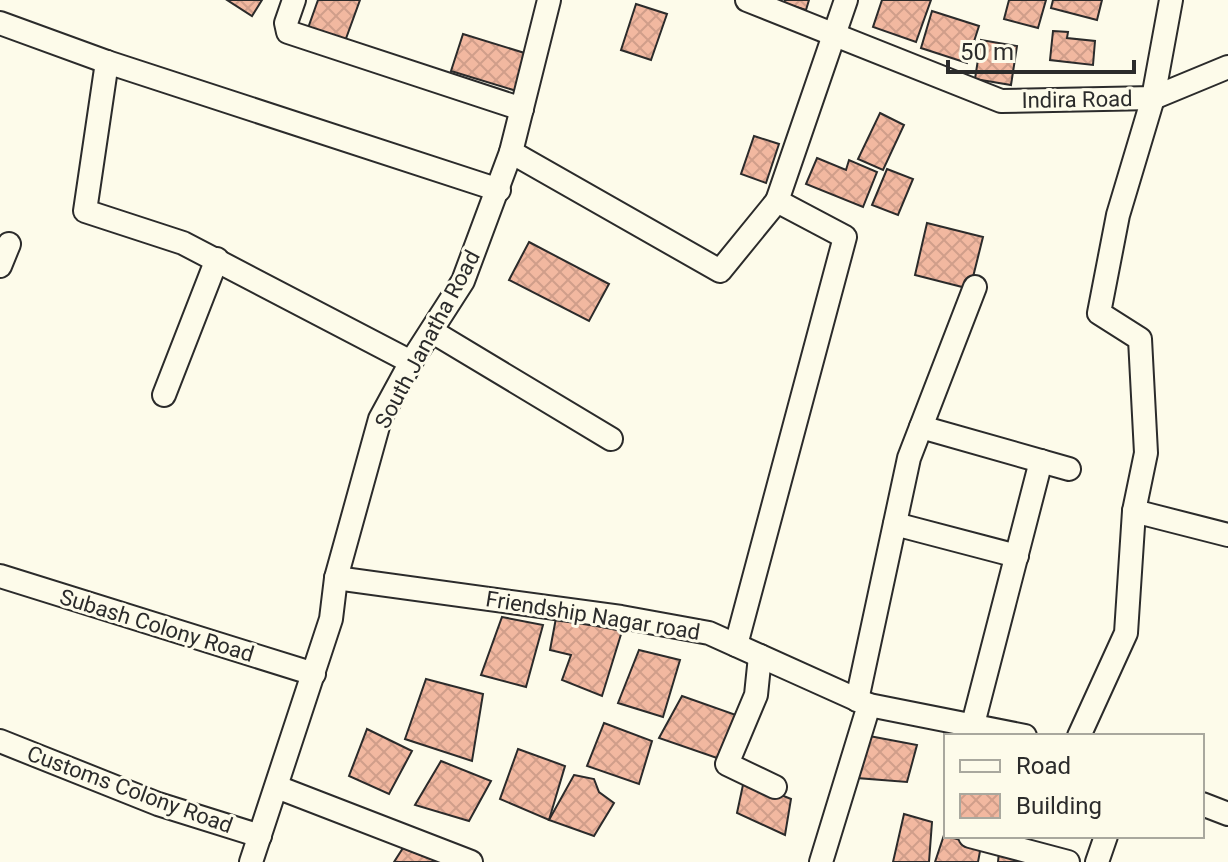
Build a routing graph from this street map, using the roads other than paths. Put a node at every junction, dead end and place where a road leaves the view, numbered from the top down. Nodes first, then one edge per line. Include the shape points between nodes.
1 (294, 0) edge
2 (549, 0) edge
3 (747, 0) edge
4 (846, 0) edge
5 (1171, 0) edge
6 (0, 23) edge
7 (834, 34) junction
8 (107, 62) junction
9 (1228, 67) edge
10 (1153, 98) junction
11 (522, 109) junction
12 (511, 152) junction
13 (499, 190) junction
14 (777, 201) junction
15 (9, 244) dead end
16 (217, 259) junction
17 (0, 266) edge
18 (975, 287) dead end
19 (433, 332) junction
20 (411, 362) junction
21 (164, 395) dead end
22 (921, 427) junction
23 (611, 439) dead end
24 (1041, 461) junction
25 (1069, 469) dead end
26 (1134, 511) junction
27 (895, 524) junction
28 (1228, 535) edge
29 (1017, 556) junction
30 (0, 576) edge
31 (336, 578) junction
32 (736, 645) junction
33 (760, 656) junction
34 (314, 674) junction
35 (863, 702) junction
36 (973, 724) junction
37 (1016, 734) edge
38 (1080, 734) edge
39 (0, 741) edge
40 (277, 787) junction
41 (775, 787) dead end
42 (1204, 805) edge
43 (1228, 814) edge
44 (260, 836) junction
45 (978, 838) edge
46 (1105, 838) edge
47 (251, 862) edge
48 (471, 862) edge
49 (821, 862) edge
50 (1068, 862) edge
51 (1097, 862) edge

1 - 11 street via 288,32
2 - 11 street, South Janatha Road
3 - 7 street, Indira Road
4 - 7 street
5 - 10 street
6 - 8 street
7 - 10 street, Indira Road via 1001,101
7 - 14 street
8 - 13 street
8 - 16 street via 85,211
9 - 10 street, Indira Road
10 - 26 street via 1118,215 1099,313 1140,339 1146,453
11 - 12 street, South Janatha Road
12 - 13 street, South Janatha Road
12 - 14 street via 720,271
13 - 19 street, South Janatha Road via 463,281
14 - 32 street via 845,237
15 - 17 street
16 - 20 street
16 - 21 street
18 - 22 street
19 - 20 street, South Janatha Road
19 - 23 street
20 - 31 street, South Janatha Road via 380,419
22 - 24 street
22 - 27 street
24 - 25 street
24 - 29 street
26 - 28 street
26 - 38 street via 1126,633
27 - 29 street
27 - 35 street
29 - 36 street
30 - 34 street, Subash Colony Road
31 - 32 street, Friendship Nagar road via 621,617 709,633
31 - 34 street, South Janatha Road via 331,619
32 - 33 street, Friendship Nagar road
33 - 35 street, Friendship Nagar road
33 - 41 street via 756,695 727,764
34 - 40 street, South Janatha Road
35 - 36 street, Friendship Nagar road
35 - 49 street
36 - 37 street, Friendship Nagar road
39 - 44 street, Customs Colony Road via 158,804
40 - 44 street, South Janatha Road
40 - 48 street
42 - 43 street
44 - 47 street, South Janatha Road
45 - 50 street
46 - 51 street

